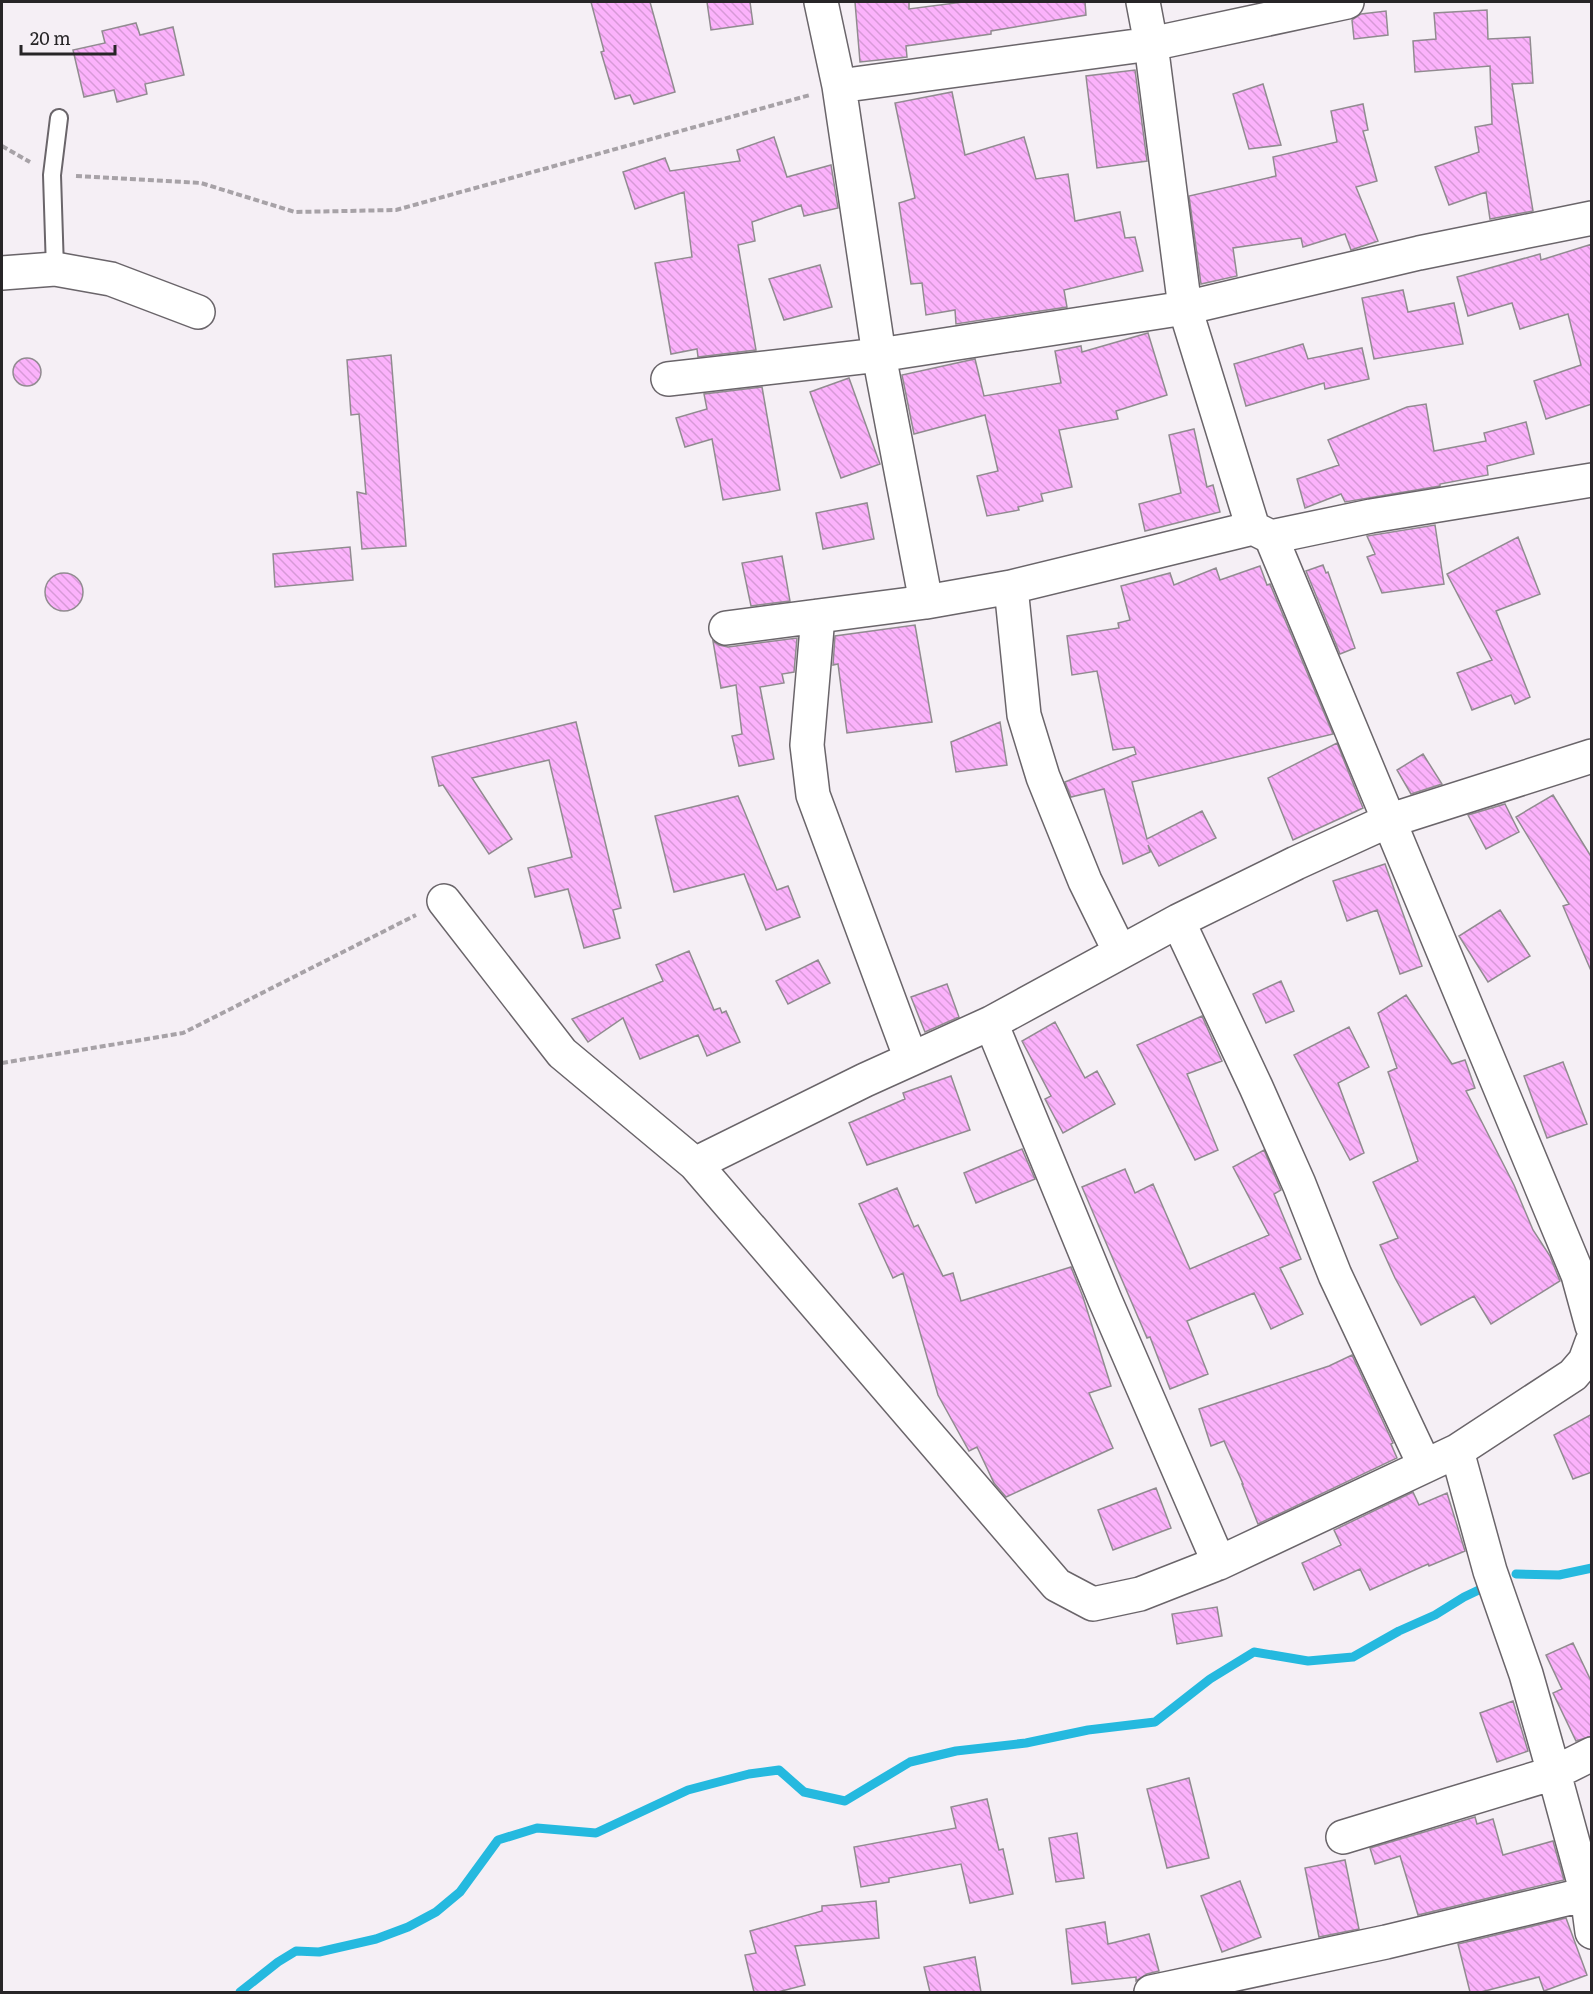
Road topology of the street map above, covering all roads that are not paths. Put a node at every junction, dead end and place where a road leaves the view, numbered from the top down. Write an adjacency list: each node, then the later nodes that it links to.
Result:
1 (821, 2): 5 (street)
2 (1143, 2): 4 (street)
3 (1347, 2): 4 (street)
4 (1151, 44): 5 (street); 10 (street)
5 (839, 86): 12 (street)
6 (59, 117): 8 (lane)
7 (1592, 218): 10 (street)
8 (55, 269): 9 (street); 11 (street)
9 (2, 273)
10 (1185, 308): 12 (street); 15 (street)
11 (198, 312)
12 (879, 355): 13 (street); 17 (street)
13 (668, 379)
14 (1592, 480): 15 (street)
15 (1262, 532): 16 (street); 21 (street)
16 (1011, 587): 17 (street); 24 (street)
17 (926, 602): 18 (street)
18 (818, 616): 19 (street); 26 (street)
19 (726, 628)
20 (1592, 756): 21 (street)
21 (1388, 821): 23 (street); 28 (street)
22 (444, 901): 27 (street)
23 (1178, 921): 24 (street); 32 (street)
24 (1120, 952): 25 (street)
25 (991, 1023): 26 (street); 33 (street)
26 (911, 1059): 27 (street)
27 (695, 1164): 33 (street)
28 (1587, 1289): 29 (street)
29 (1592, 1326)
30 (1592, 1342): 31 (street)
31 (1457, 1451): 32 (street); 35 (street)
32 (1425, 1466): 33 (street)
33 (1219, 1563)
34 (1592, 1754): 35 (street)
35 (1554, 1773): 36 (street); 37 (street)
36 (1343, 1837)
37 (1587, 1894): 38 (street); 39 (street)
38 (1592, 1932)
39 (1151, 1992)

